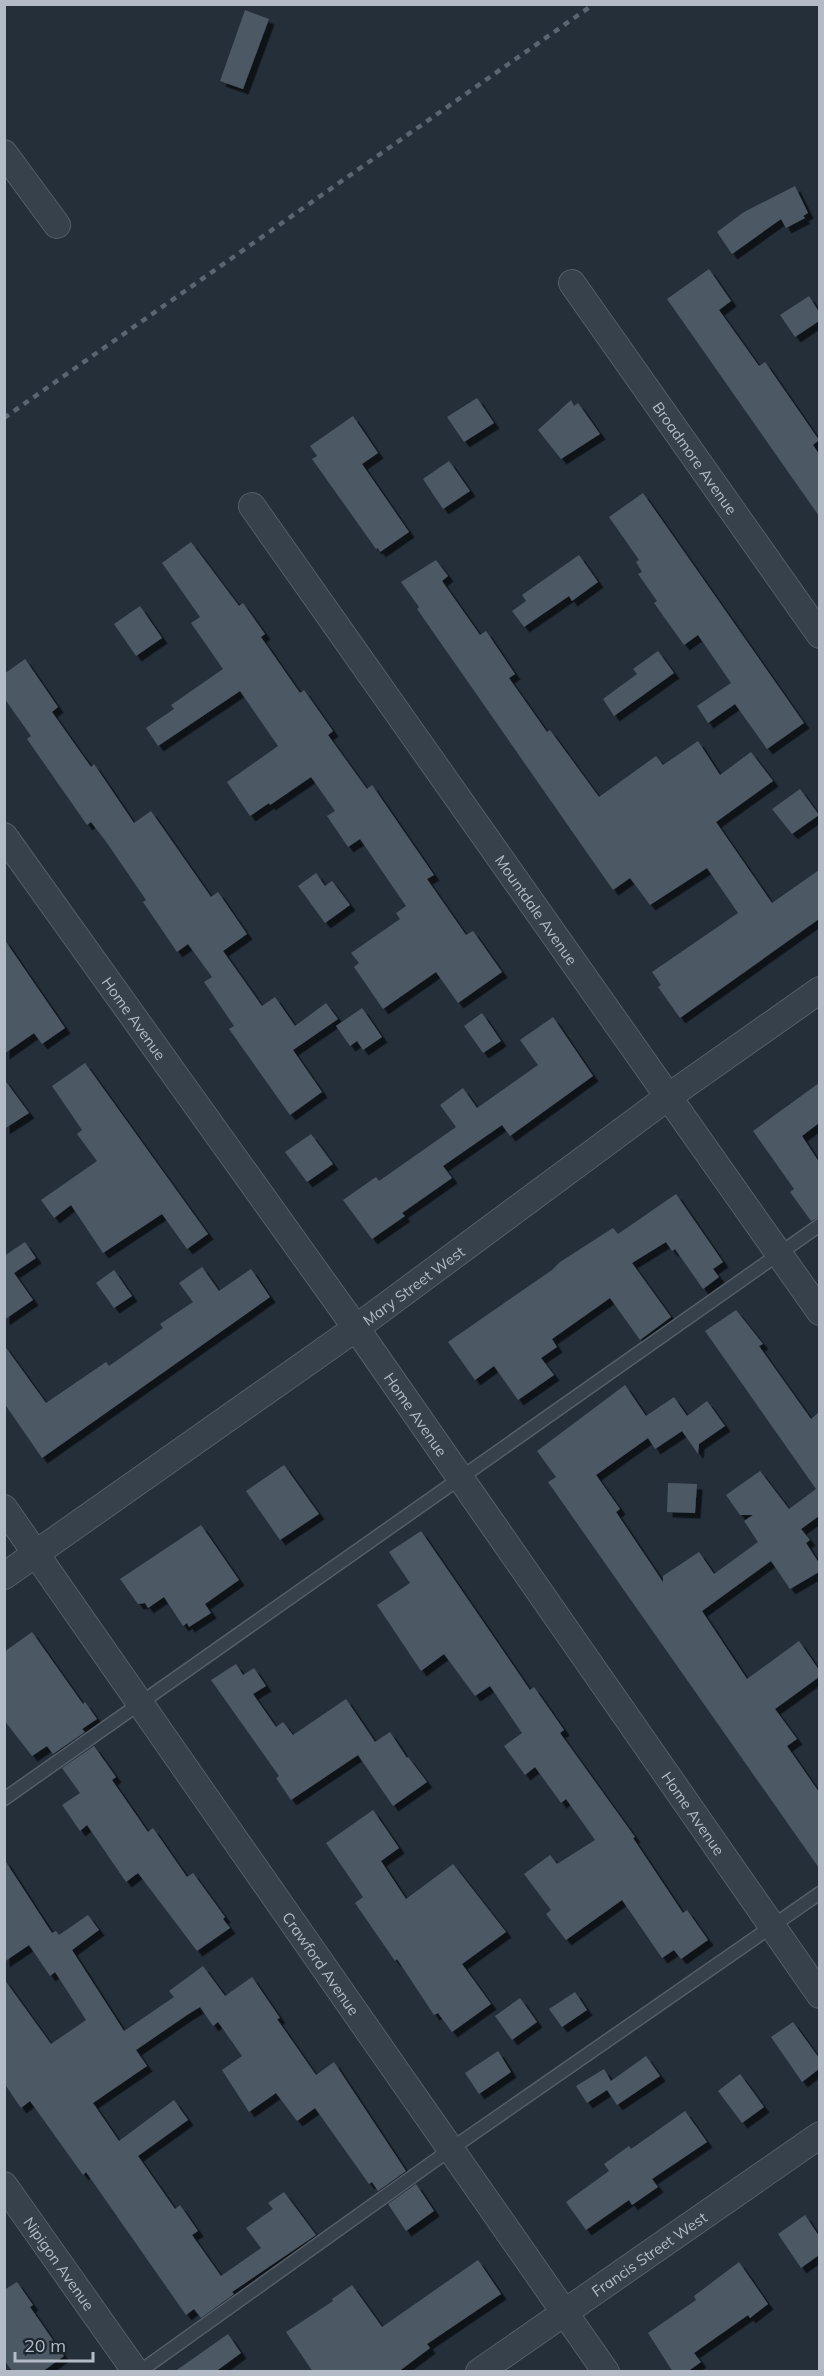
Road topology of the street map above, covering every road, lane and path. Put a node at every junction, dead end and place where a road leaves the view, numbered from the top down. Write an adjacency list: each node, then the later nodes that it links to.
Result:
1 (4, 153): 2 (street)
2 (57, 225)
3 (572, 283): 5 (street, Broadmore Avenue)
4 (252, 506): 8 (street, Mountdale Avenue)
5 (819, 634)
6 (4, 836): 12 (street, Home Avenue)
7 (819, 990): 8 (street, Mary Street West)
8 (668, 1097): 10 (street, Mountdale Avenue); 12 (street, Mary Street West)
9 (819, 1225): 10 (lane)
10 (778, 1254): 11 (street, Mountdale Avenue); 13 (lane)
11 (819, 1312)
12 (356, 1328): 13 (street, Home Avenue); 15 (street, Mary Street West)
13 (459, 1477): 17 (lane); 20 (street, Home Avenue)
14 (4, 1508): 15 (street, Crawford Avenue)
15 (37, 1553): 16 (street, Mary Street West); 17 (street, Crawford Avenue)
16 (4, 1576)
17 (141, 1703): 18 (lane); 23 (street, Crawford Avenue)
18 (4, 1799)
19 (819, 1893): 20 (lane)
20 (771, 1926): 21 (street, Home Avenue); 23 (lane)
21 (819, 1995)
22 (819, 2135): 25 (street, Francis Street West)
23 (451, 2149): 25 (street, Crawford Avenue); 26 (lane)
24 (4, 2185): 26 (street, Nipigon Avenue)
25 (564, 2312): 27 (street, Francis Street West); 28 (street, Crawford Avenue)
26 (138, 2372)
27 (479, 2372)
28 (606, 2372)

